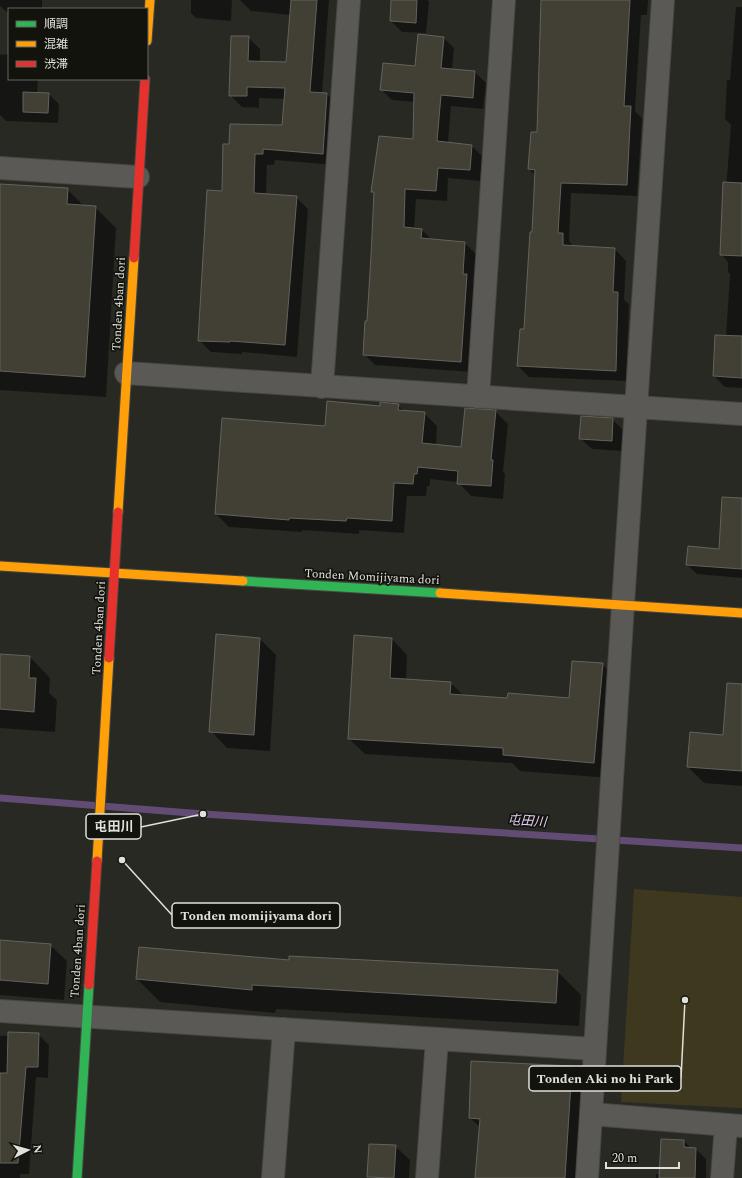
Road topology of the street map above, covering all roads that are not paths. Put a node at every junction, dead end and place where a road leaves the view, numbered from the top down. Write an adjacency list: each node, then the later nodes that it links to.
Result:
1 (150, 0): 5 (street)
2 (349, 0): 10 (street)
3 (504, 0): 11 (street)
4 (664, 0): 12 (street)
5 (148, 27)
6 (145, 80): 8 (street, Tonden 4ban dori)
7 (0, 168): 8 (street)
8 (138, 177): 9 (street, Tonden 4ban dori)
9 (126, 373): 10 (street); 15 (street, Tonden 4ban dori)
10 (322, 387): 11 (street)
11 (478, 397): 12 (street)
12 (636, 408): 13 (street); 16 (street)
13 (742, 414)
14 (0, 566): 15 (street, Tonden Momijiyama dori)
15 (114, 574): 16 (street, Tonden Momijiyama dori); 19 (street, Tonden 4ban dori)
16 (622, 604): 17 (street, Tonden Momijiyama dori); 22 (street)
17 (742, 613)
18 (0, 1011): 19 (street)
19 (86, 1016): 20 (street); 25 (street, Tonden 4ban dori)
20 (284, 1029): 21 (street); 26 (street)
21 (437, 1039): 22 (street); 27 (street)
22 (594, 1049): 23 (street)
23 (591, 1114): 24 (street); 28 (street)
24 (734, 1126): 29 (street)
25 (78, 1178)
26 (273, 1178)
27 (427, 1178)
28 (587, 1178)
29 (722, 1178)

